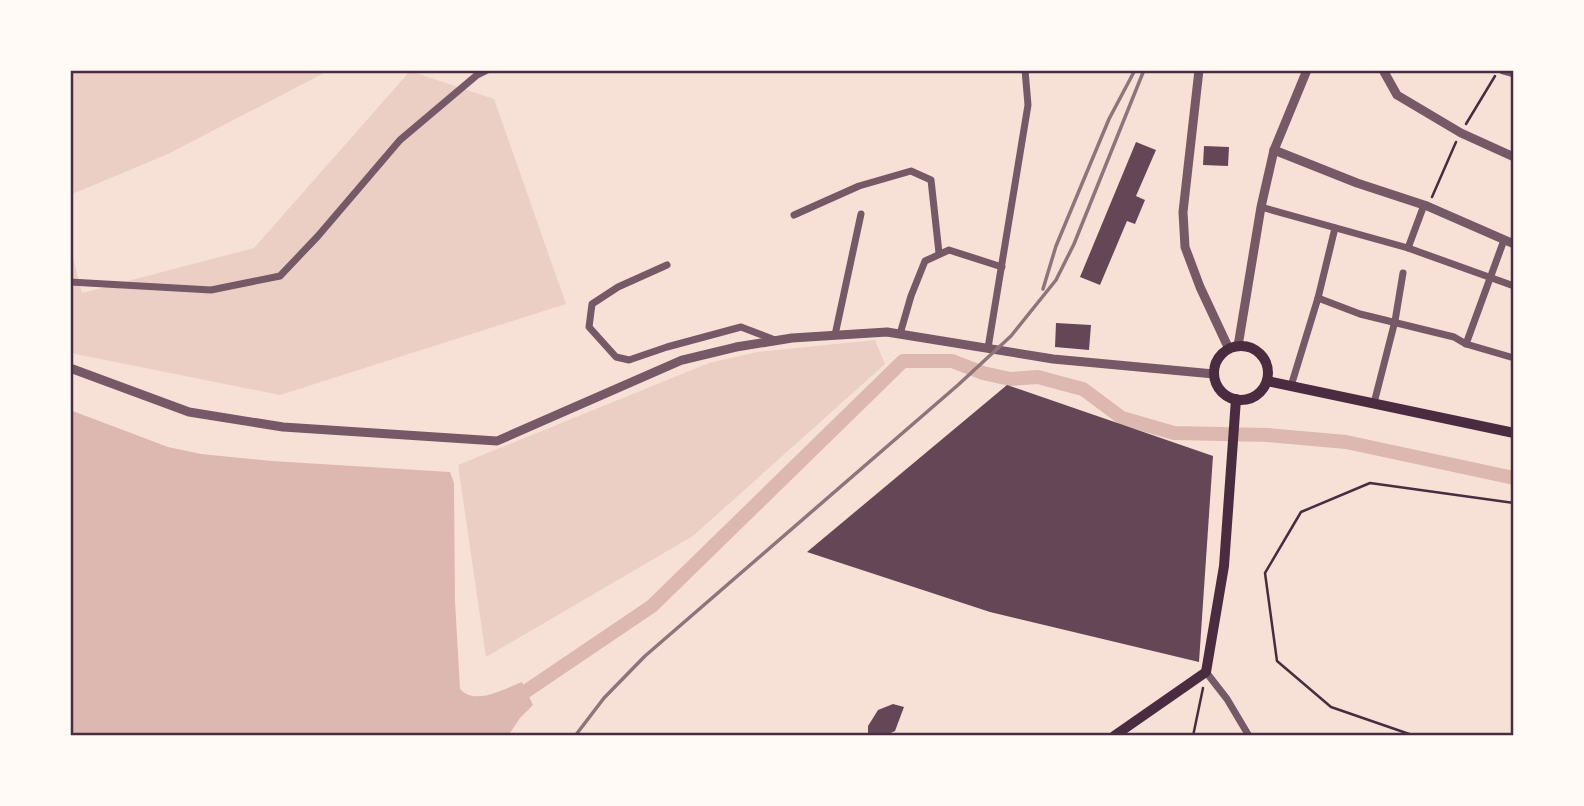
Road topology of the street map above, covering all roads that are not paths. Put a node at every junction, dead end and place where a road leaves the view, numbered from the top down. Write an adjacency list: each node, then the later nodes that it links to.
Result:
1 (486, 70): 23 (street)
2 (1024, 70): 20 (street)
3 (1199, 70): 31 (street)
4 (1307, 70): 8 (street)
5 (1383, 70): 9 (street)
6 (1503, 70): 7 (street)
7 (1514, 74)
8 (1275, 150): 10 (street); 11 (street)
9 (1514, 157)
10 (1423, 205): 15 (street); 17 (street)
11 (1261, 207): 14 (street); 31 (street)
12 (860, 214): 28 (street)
13 (794, 215): 18 (street)
14 (1335, 228): 17 (street); 25 (street)
15 (1504, 240): 16 (street); 22 (street)
16 (1514, 244)
17 (1408, 248): 22 (street)
18 (939, 253): 20 (street); 27 (street)
19 (667, 265): 29 (street)
20 (1002, 267): 32 (street)
21 (1404, 273): 26 (street)
22 (1490, 278): 24 (street); 30 (street)
23 (70, 282)
24 (1514, 286)
25 (1318, 299): 26 (street); 37 (street)
26 (1395, 321): 30 (street); 39 (street)
27 (900, 334): 28 (street); 32 (street)
28 (835, 335): 29 (street)
29 (775, 340): 34 (street)
30 (1466, 344): 33 (street)
31 (1234, 347): 35 (main road); 36 (main road)
32 (988, 348): 35 (street)
33 (1514, 358)
34 (70, 368)
35 (1214, 374): 38 (main road)
36 (1267, 380): 37 (main road); 38 (main road)
37 (1292, 386): 39 (main road)
38 (1236, 399): 41 (main road)
39 (1374, 403): 40 (main road)
40 (1514, 433)
41 (1206, 672): 42 (main road); 43 (street)
42 (1114, 736)
43 (1250, 736)

